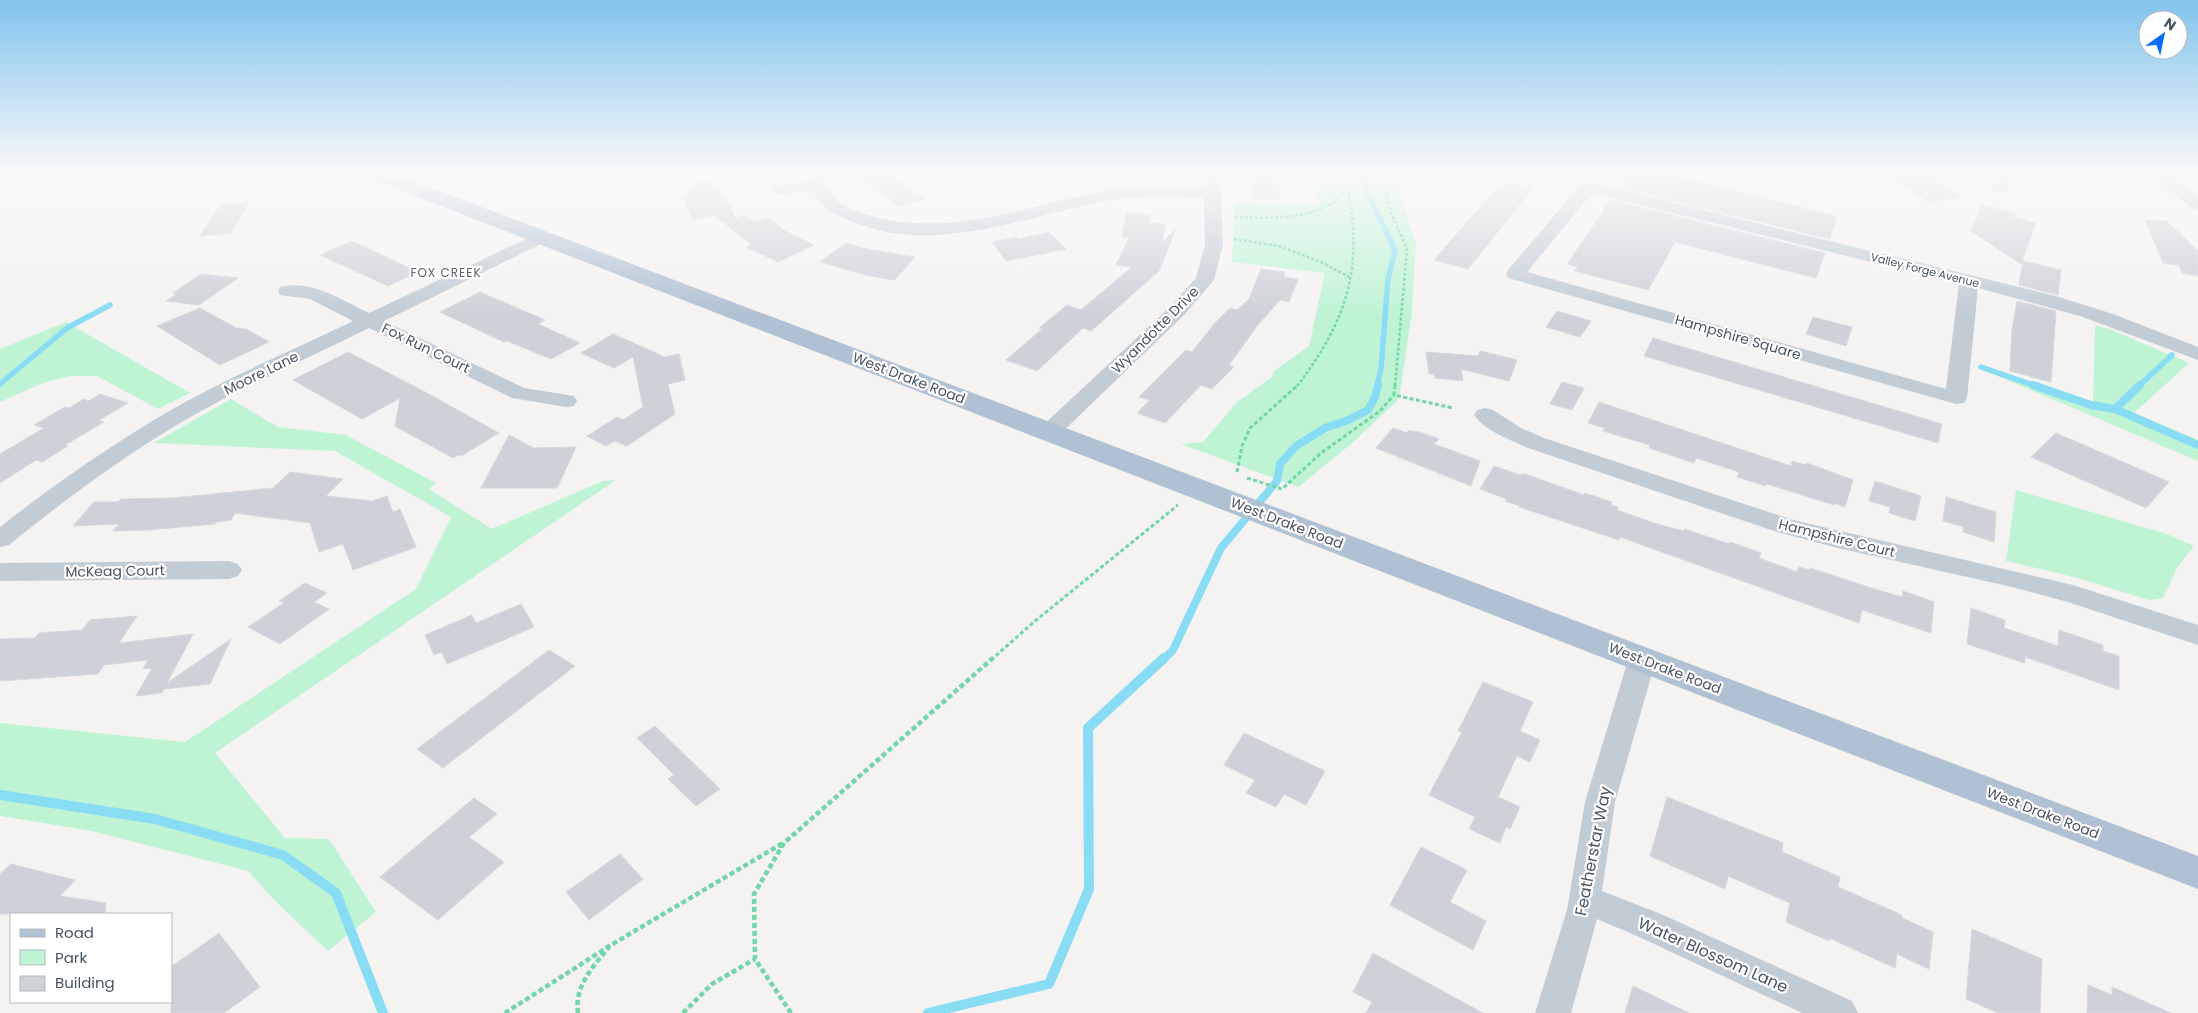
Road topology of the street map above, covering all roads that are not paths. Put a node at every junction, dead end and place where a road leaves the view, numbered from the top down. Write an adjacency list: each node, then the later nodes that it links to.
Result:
1 (498, 221): 7 (main road, West Drake Road)
2 (865, 221): 3 (street)
3 (991, 221)
4 (1213, 221): 14 (street, Wyandotte Drive)
5 (1560, 221): 8 (street, Hampshire Square)
6 (1727, 221): 8 (street, Valley Forge Avenue)
7 (541, 238): 10 (street, Moore Lane); 14 (main road, West Drake Road)
8 (1969, 281): 11 (street, Valley Forge Avenue)
9 (287, 291): 10 (street, Fox Run Court)
10 (369, 320): 12 (street, Fox Run Court); 15 (street, Moore Lane)
11 (2198, 354)
12 (566, 401)
13 (1485, 415): 18 (street, Hampshire Court)
14 (1049, 432): 19 (main road, West Drake Road)
15 (0, 539)
16 (229, 570): 17 (street, McKeag Court)
17 (0, 572)
18 (2198, 635)
19 (1642, 660): 20 (main road, West Drake Road); 21 (street, Featherstar Way)
20 (2198, 872)
21 (1584, 899): 22 (street, Featherstar Way); 23 (street, Water Blossom Lane)
22 (1553, 1013)
23 (1840, 1013)

